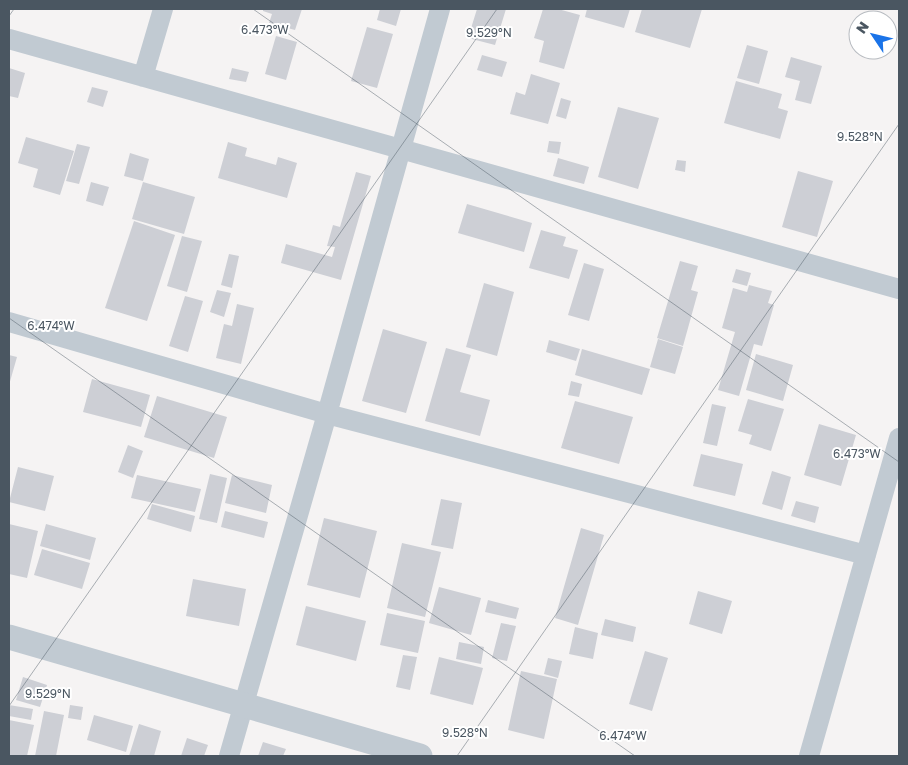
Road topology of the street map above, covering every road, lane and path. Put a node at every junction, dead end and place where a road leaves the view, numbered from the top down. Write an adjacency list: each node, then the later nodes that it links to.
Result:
1 (163, 9): 4 (street)
2 (440, 9): 5 (street)
3 (9, 39): 4 (street)
4 (144, 77): 5 (street)
5 (401, 150): 6 (street); 8 (street)
6 (899, 289)
7 (9, 322): 8 (street)
8 (327, 414): 10 (street); 12 (street)
9 (899, 438): 10 (street)
10 (866, 555): 15 (street)
11 (9, 637): 12 (street)
12 (243, 705): 13 (street); 14 (street)
13 (229, 756)
14 (420, 756)
15 (809, 756)

